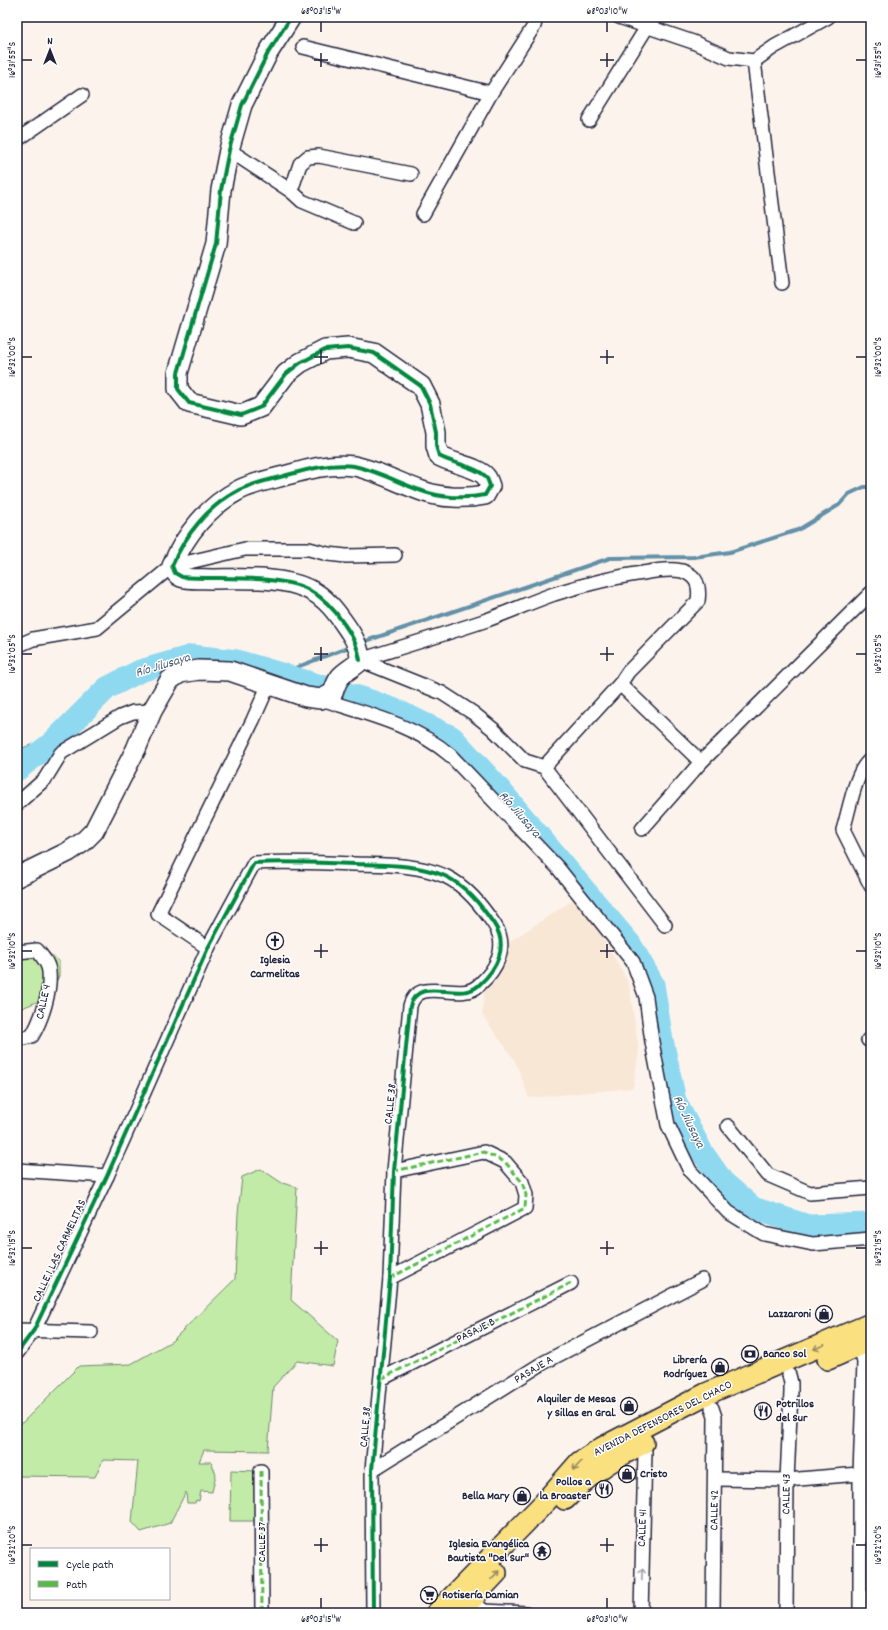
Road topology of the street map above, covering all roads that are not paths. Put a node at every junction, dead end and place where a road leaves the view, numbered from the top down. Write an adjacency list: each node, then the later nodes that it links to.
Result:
1 (291, 17): 12 (street)
2 (536, 17): 8 (street)
3 (619, 17): 5 (street)
4 (828, 17): 7 (street)
5 (648, 22): 7 (street); 10 (street)
6 (303, 47): 8 (street)
7 (754, 61): 17 (street)
8 (491, 93): 15 (street)
9 (82, 95): 11 (street)
10 (589, 120)
11 (17, 140)
12 (229, 150): 14 (street); 19 (street)
13 (411, 174): 14 (street)
14 (291, 191): 16 (street)
15 (423, 214)
16 (354, 224)
17 (782, 283)
18 (395, 555): 19 (street)
19 (172, 566): 21 (street); 22 (street)
20 (871, 593): 28 (street)
21 (17, 646)
22 (357, 649): 24 (street); 25 (street); 29 (street)
23 (269, 684): 25 (street); 26 (street); 36 (street)
24 (620, 684): 28 (street); 29 (street)
25 (330, 691): 44 (street)
26 (152, 711): 30 (street); 33 (street)
27 (870, 756): 34 (street)
28 (701, 762): 31 (street)
29 (544, 767): 35 (street)
30 (17, 804)
31 (642, 829)
32 (254, 863): 36 (street, CALLE 1 LAS CARMELITAS); 41 (street, CALLE 38)
33 (17, 877)
34 (871, 886)
35 (665, 925)
36 (208, 948): 42 (street, CALLE 1 LAS CARMELITAS)
37 (17, 952): 38 (street, CALLE 4)
38 (17, 1040)
39 (728, 1126): 43 (street)
40 (17, 1170): 42 (street)
41 (394, 1170): 45 (street, CALLE 38); 45 (street)
42 (107, 1176): 49 (street, CALLE 1 LAS CARMELITAS)
43 (871, 1188)
44 (871, 1239)
45 (390, 1278): 54 (street, CALLE 38)
46 (702, 1280): 57 (street, PASAJE A)
47 (571, 1283): 54 (street, PASAJE B)
48 (17, 1330): 49 (street)
49 (34, 1330): 50 (street); 52 (street, CALLE 1 LAS CARMELITAS)
50 (91, 1332)
51 (864, 1335): 53 (main road, AVENIDA DEFENSORES DEL CHACO); 59 (street)
52 (17, 1353)
53 (786, 1369): 55 (main road, AVENIDA DEFENSORES DEL CHACO); 61 (street, CALLE 43)
54 (381, 1379): 57 (street, CALLE 38)
55 (709, 1401): 56 (main road, AVENIDA DEFENSORES DEL CHACO); 60 (street, CALLE 42)
56 (638, 1438): 62 (main road, AVENIDA DEFENSORES DEL CHACO); 67 (street, CALLE 41, one-way to 56)
57 (372, 1470): 64 (street, CALLE 38)
58 (261, 1471): 63 (street, CALLE 37)
59 (866, 1473): 61 (street); 70 (street)
60 (715, 1479): 61 (street); 68 (street, CALLE 42)
61 (787, 1480): 69 (street, CALLE 43)
62 (471, 1606): 65 (main road, AVENIDA DEFENSORES DEL CHACO); 66 (street)
63 (262, 1613)
64 (373, 1613)
65 (437, 1613)
66 (526, 1613)
67 (641, 1613)
68 (713, 1613)
69 (786, 1613)
70 (860, 1613)

